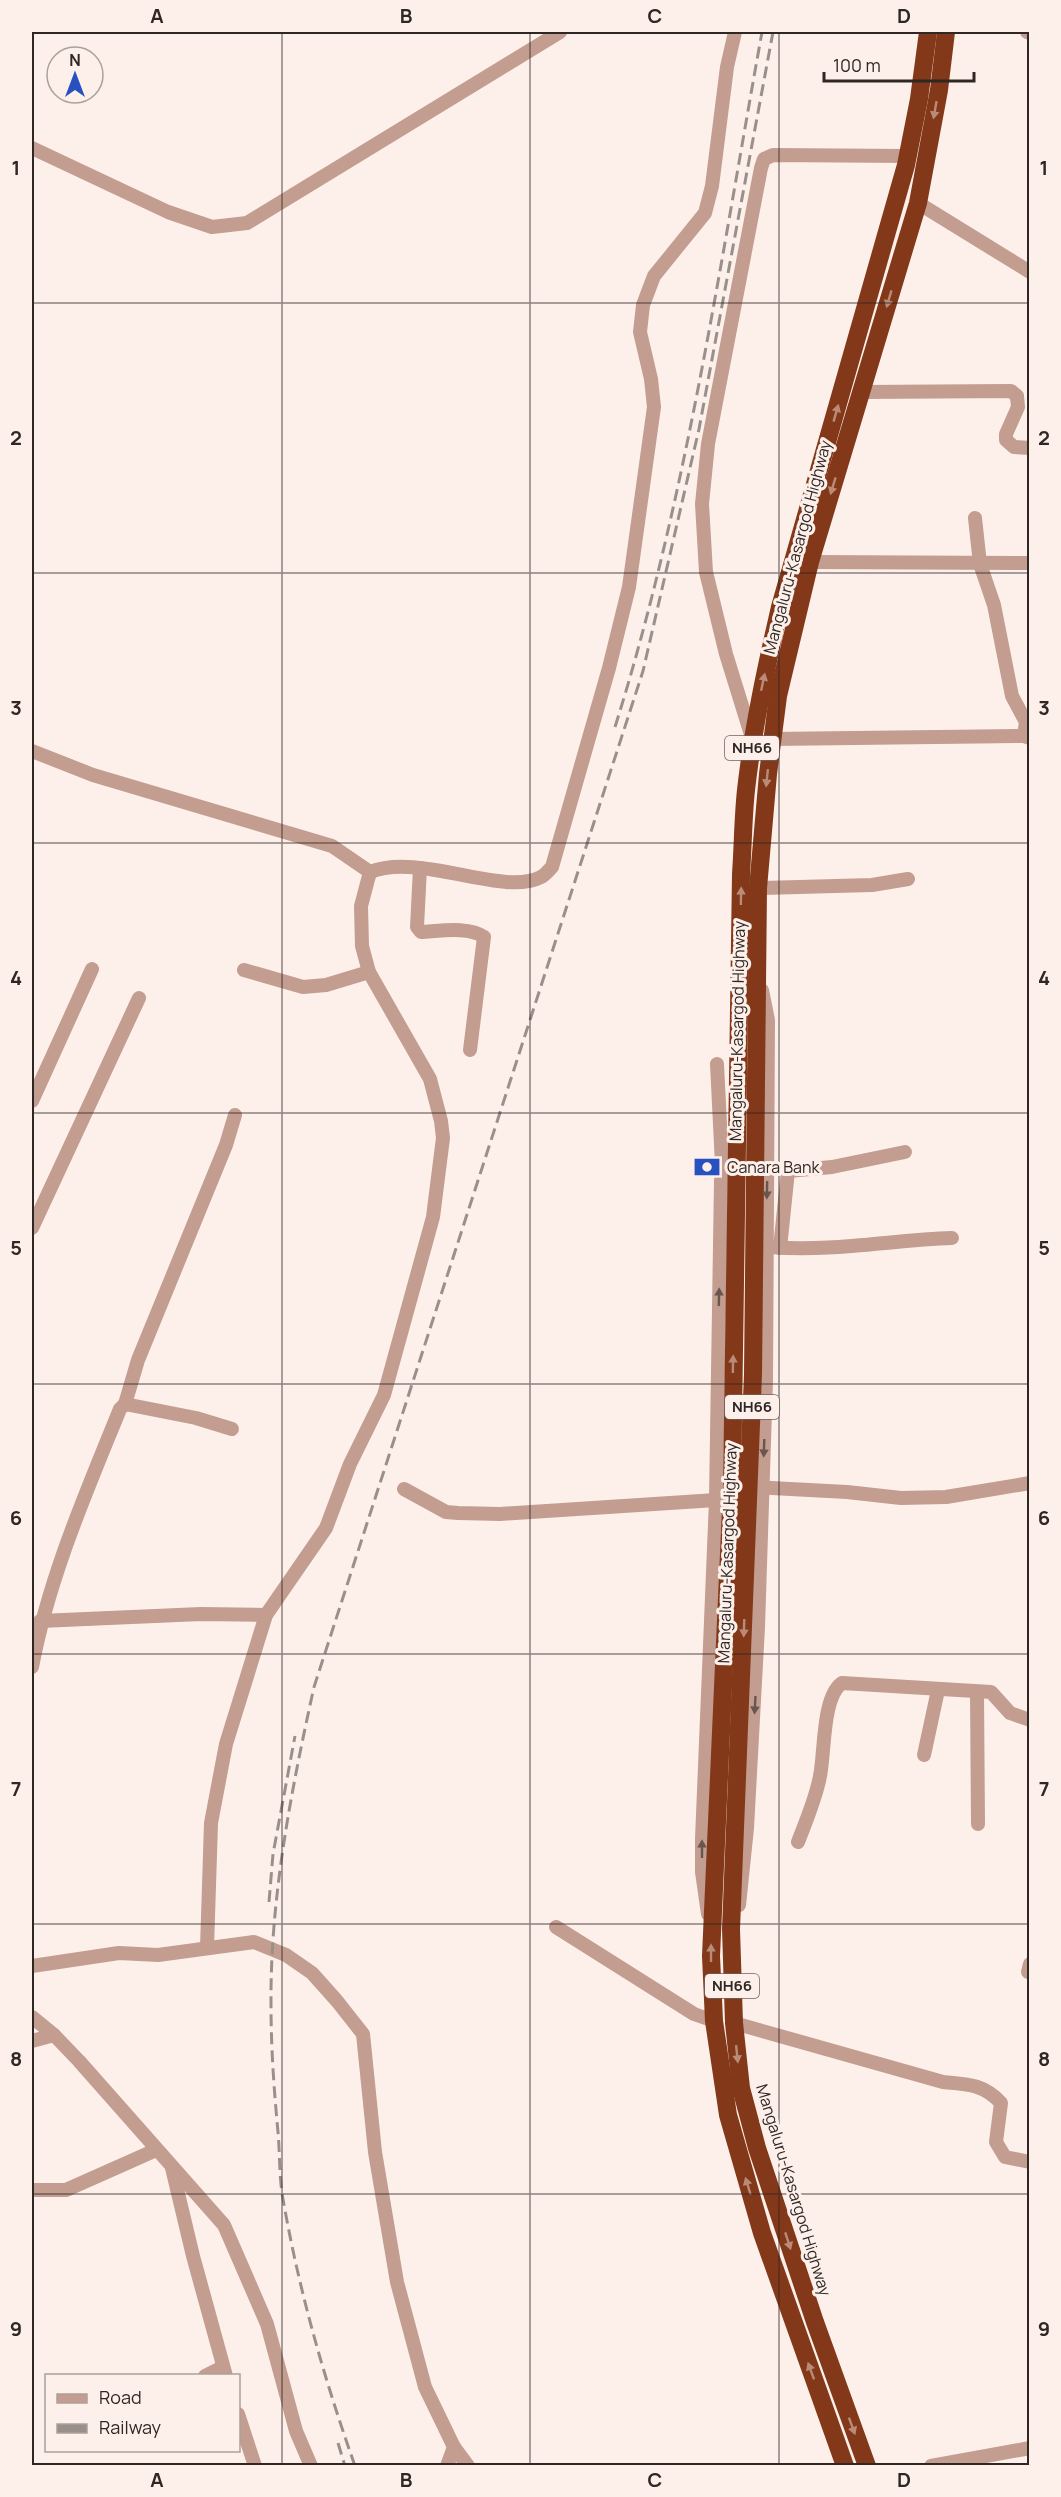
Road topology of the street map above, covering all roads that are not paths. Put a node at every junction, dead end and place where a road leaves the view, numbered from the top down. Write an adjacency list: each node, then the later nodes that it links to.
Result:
1 (560, 32): 5 (street)
2 (735, 32): 19 (street)
3 (928, 32): 6 (highway, Mangaluru-Kasargod Highway / NH66)
4 (946, 32): 7 (highway, Mangaluru-Kasargod Highway / NH66, one-way to 7)
5 (32, 148)
6 (907, 156): 17 (highway, Mangaluru-Kasargod Highway / NH66, one-way to 6); 17 (street)
7 (918, 203): 8 (street); 9 (highway, Mangaluru-Kasargod Highway / NH66, one-way to 9)
8 (1029, 272)
9 (862, 392): 10 (street); 12 (highway, Mangaluru-Kasargod Highway / NH66, one-way to 12)
10 (1029, 448)
11 (975, 518): 14 (street)
12 (810, 562): 14 (street); 16 (highway, Mangaluru-Kasargod Highway / NH66)
13 (1029, 563): 14 (street)
14 (980, 564): 15 (street)
15 (1027, 737): 16 (street)
16 (772, 739): 22 (highway, Mangaluru-Kasargod Highway / NH66, one-way to 22)
17 (753, 740): 32 (highway, Mangaluru-Kasargod Highway / NH66, one-way to 17)
18 (32, 751): 20 (street)
19 (420, 868): 20 (street); 28 (street)
20 (370, 872): 26 (street)
21 (908, 879): 22 (street)
22 (758, 888): 23 (highway, Mangaluru-Kasargod Highway / NH66)
23 (757, 964): 37 (street, one-way to 37); 42 (highway, Mangaluru-Kasargod Highway / NH66)
24 (92, 969): 30 (street)
25 (244, 970): 26 (street)
26 (369, 972): 43 (street)
27 (139, 998): 35 (street)
28 (470, 1050)
29 (717, 1064): 34 (street)
30 (32, 1101)
31 (235, 1115): 38 (street)
32 (737, 1144): 34 (street); 42 (highway, Mangaluru-Kasargod Highway / NH66, one-way to 32)
33 (905, 1152): 37 (street)
34 (722, 1167): 42 (street, one-way to 34)
35 (32, 1228)
36 (952, 1238): 37 (street)
37 (772, 1247): 42 (street, one-way to 42)
38 (126, 1404): 39 (street); 44 (street)
39 (232, 1429)
40 (1029, 1483): 42 (street)
41 (404, 1489): 42 (street)
42 (735, 1489): 56 (highway, Mangaluru-Kasargod Highway / NH66, one-way to 42); 57 (highway, Mangaluru-Kasargod Highway / NH66, one-way to 57)
43 (266, 1615): 44 (street); 53 (street)
44 (40, 1621): 45 (street)
45 (32, 1667)
46 (938, 1690): 47 (street); 49 (street); 51 (street)
47 (977, 1692): 48 (street); 50 (street)
48 (1029, 1720)
49 (924, 1755)
50 (978, 1824)
51 (798, 1842)
52 (556, 1927): 56 (street)
53 (207, 1948): 54 (street); 66 (street)
54 (32, 1966)
55 (32, 2017): 58 (street)
56 (714, 2021): 72 (highway, Mangaluru-Kasargod Highway / NH66, one-way to 56)
57 (734, 2023): 61 (street); 73 (highway, Mangaluru-Kasargod Highway / NH66, one-way to 73)
58 (54, 2035): 59 (street); 60 (street)
59 (32, 2041)
60 (156, 2150): 62 (street); 63 (street)
61 (1029, 2162)
62 (172, 2165): 64 (street); 69 (street)
63 (32, 2190)
64 (224, 2371)
65 (240, 2420): 68 (street)
66 (454, 2447): 70 (street); 71 (street)
67 (1029, 2448): 74 (street)
68 (255, 2466)
69 (310, 2466)
70 (447, 2466)
71 (468, 2466)
72 (845, 2466)
73 (867, 2466)
74 (931, 2466)

